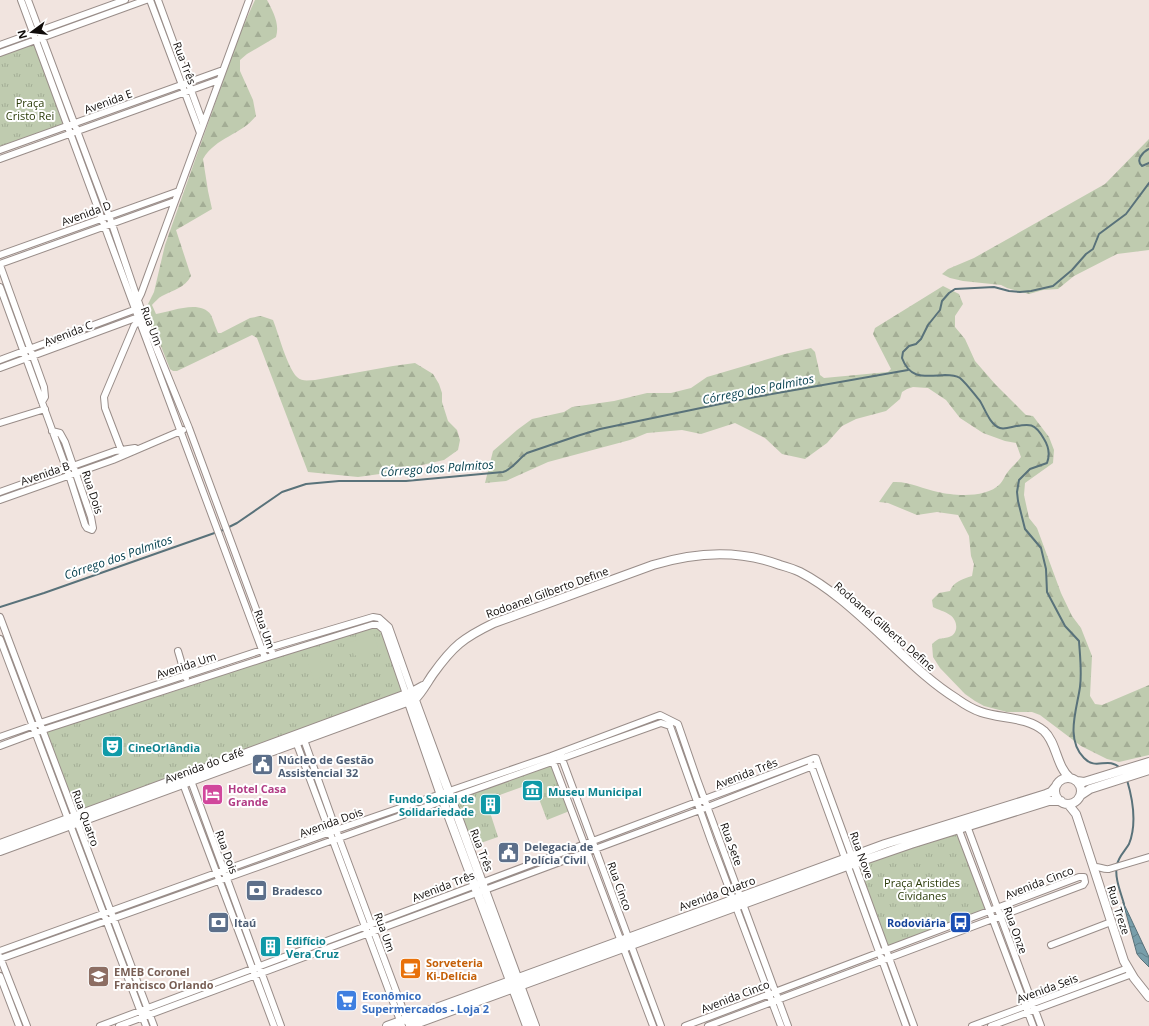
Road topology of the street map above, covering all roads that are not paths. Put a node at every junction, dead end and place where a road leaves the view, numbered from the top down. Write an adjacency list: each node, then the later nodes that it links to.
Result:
1 (21, 0): 9 (street, Rua Um)
2 (28, 0): 8 (street, Rua Um)
3 (125, 0): 8 (street)
4 (146, 0): 10 (street)
5 (150, 0): 16 (street, Rua Três)
6 (158, 0): 16 (street, Rua Três)
7 (250, 0): 14 (street)
8 (40, 30): 9 (street); 10 (street, Rua Um)
9 (33, 33): 11 (street, Rua Um); 12 (street)
10 (43, 38): 11 (street); 21 (street, Rua Um)
11 (36, 40): 13 (street); 22 (street, Rua Um)
12 (0, 45)
13 (0, 53)
14 (223, 70): 15 (street); 16 (street, Avenida E)
15 (219, 80): 17 (street, Avenida E); 20 (street)
16 (185, 83): 17 (street, Rua Três); 18 (street, Avenida E)
17 (188, 91): 19 (street, Avenida E); 20 (street, Rua Três); 25 (street, Rua Três)
18 (101, 114): 19 (street); 21 (street, Avenida E)
19 (104, 121): 23 (street, Avenida E)
20 (203, 123): 25 (street)
21 (75, 124): 22 (street, Avenida E); 23 (street, Rua Um)
22 (68, 126): 24 (street, Rua Um); 26 (street, Avenida E)
23 (78, 131): 24 (street, Avenida E); 32 (street, Rua Um)
24 (70, 133): 28 (street, Avenida E); 33 (street, Rua Um)
25 (200, 133): 30 (street)
26 (14, 145): 27 (street, Avenida E); 28 (street)
27 (0, 150)
28 (17, 153): 29 (street, Avenida E)
29 (0, 159)
30 (179, 191): 31 (street); 32 (street, Avenida D)
31 (175, 201): 34 (street, Avenida D); 39 (street)
32 (109, 216): 33 (street, Avenida D); 34 (street, Rua Um)
33 (102, 218): 35 (street, Rua Um); 36 (street, Avenida D)
34 (112, 224): 35 (street, Avenida D); 39 (street, Rua Um)
35 (105, 226): 37 (street, Avenida D); 39 (street, Rua Um)
36 (0, 255)
37 (0, 265): 41 (street, Rua Dois)
38 (0, 287): 42 (street, Rua Dois)
39 (137, 306): 40 (street, Rua Um); 41 (street, Avenida C)
40 (141, 318): 43 (street, Avenida C); 50 (street, Rua Um); 52 (street, Rua Um); 53 (street)
41 (31, 349): 42 (street, Avenida C); 43 (street, Rua Dois)
42 (24, 352): 44 (street, Rua Dois); 45 (street, Avenida C)
43 (34, 356): 44 (street, Avenida C); 47 (street, Rua Dois)
44 (26, 359): 46 (street, Avenida C); 47 (street, Rua Dois)
45 (0, 360)
46 (0, 368)
47 (42, 402): 48 (street, Rua Dois)
48 (44, 409): 49 (street); 51 (street, Rua Dois)
49 (0, 423)
50 (189, 428): 52 (street, Avenida B); 64 (street, Rua Um)
51 (52, 431): 54 (street, Rua Dois); 55 (street, Rua Dois)
52 (181, 431): 53 (street, Avenida B); 65 (street, Rua Um)
53 (122, 452): 54 (street, Avenida B); 56 (street, Avenida B)
54 (74, 466): 55 (street, Avenida B); 56 (street, Rua Dois)
55 (66, 468): 57 (street, Rua Dois); 58 (street, Avenida B)
56 (76, 473): 57 (street, Avenida B); 57 (street, Rua Dois)
57 (69, 475): 59 (street, Avenida B)
58 (0, 492)
59 (0, 500)
60 (0, 617): 62 (street, Rua Quatro)
61 (379, 622): 64 (street, Avenida Um); 67 (street, Avenida Um); 71 (street, Rua Três)
62 (8, 638): 63 (street); 73 (street, Rua Quatro)
63 (0, 640): 74 (street, Rua Quatro)
64 (271, 648): 65 (street, Avenida Um); 67 (street, Rua Um)
65 (262, 650): 68 (street, Rua Um); 69 (street, Avenida Um)
66 (178, 651): 69 (street)
67 (273, 656): 68 (street, Avenida Um)
68 (265, 658): 70 (street, Avenida Um)
69 (185, 675): 70 (street); 73 (street, Avenida Um)
70 (188, 684): 75 (street, Avenida Um)
71 (410, 697): 78 (main road, Avenida do Café); 85 (main road, Rodoanel Gilberto Define); 98 (main road, Rua Três)
72 (667, 722): 79 (street, Rua Sete); 81 (street, Rua Sete); 83 (street, Avenida Dois)
73 (40, 723): 74 (street, Avenida Um); 75 (street, Rua Quatro)
74 (32, 725): 76 (street, Rua Quatro); 77 (street, Avenida Um)
75 (43, 730): 76 (street, Avenida Um); 106 (street, Rua Quatro)
76 (35, 733): 80 (street, Avenida Um); 106 (street, Rua Quatro)
77 (0, 737)
78 (299, 738): 94 (main road, Avenida do Café); 110 (street, Rua Um); 111 (street, Rua Um)
79 (685, 744): 81 (street); 90 (street, Rua Sete)
80 (0, 746)
81 (677, 746): 91 (street, Rua Sete)
82 (551, 756): 83 (street, Avenida Dois); 86 (street, Rua Cinco); 98 (street, Avenida Dois)
83 (561, 756): 86 (street, Avenida Dois); 115 (street, Rua Cinco)
84 (812, 759): 88 (street, Rua Nove); 89 (street, Rua Nove); 100 (street, Avenida Três)
85 (1058, 760): 95 (main road, Rodoanel Gilberto Define); 97 (main road, Rodoanel Gilberto Define)
86 (553, 762): 98 (street, Avenida Dois); 117 (street, Rua Cinco)
87 (1149, 762): 93 (main road)
88 (818, 764): 89 (street, Avenida Três); 123 (street, Rua Nove)
89 (811, 767): 103 (street, Avenida Três); 123 (street, Rua Nove)
90 (693, 768): 91 (street); 100 (street, Rua Sete)
91 (686, 770): 101 (street, Rua Sete)
92 (1149, 770): 93 (main road)
93 (1133, 771): 96 (main road)
94 (186, 779): 106 (main road, Avenida do Café); 125 (street, Rua Dois); 126 (street, Rua Dois)
95 (1074, 780): 96 (main road); 97 (main road); 99 (main road)
96 (1098, 782): 99 (main road)
97 (1057, 784): 102 (main road); 105 (main road, Avenida Quatro)
98 (446, 796): 110 (street, Avenida Dois); 112 (street, Avenida Dois); 129 (main road, Rua Três)
99 (1080, 797): 102 (main road); 108 (main road, Rua Treze)
100 (704, 799): 101 (street, Avenida Três); 103 (street, Rua Sete)
101 (697, 801): 104 (street, Rua Sete); 115 (street, Avenida Três)
102 (1064, 803): 105 (main road, Avenida Quatro); 108 (main road, Rua Treze)
103 (707, 807): 104 (street, Avenida Três); 113 (street, Rua Sete)
104 (700, 810): 116 (street, Rua Sete); 119 (street, Avenida Três)
105 (1006, 810): 107 (main road, Avenida Quatro)
106 (73, 821): 118 (main road, Avenida do Café); 120 (main road, Avenida do Café); 133 (street, Rua Quatro); 135 (street, Rua Quatro)
107 (966, 823): 109 (main road, Avenida Quatro); 131 (street, Rua Onze)
108 (1080, 823): 124 (main road, Rua Treze)
109 (957, 826): 123 (main road, Avenida Quatro); 132 (street, Rua Onze)
110 (336, 830): 111 (street, Avenida Dois); 112 (street, Rua Um)
111 (329, 833): 114 (street, Rua Um); 125 (street, Avenida Dois)
112 (339, 838): 114 (street, Avenida Dois); 138 (street, Rua Um)
113 (718, 838): 116 (street); 130 (street, Rua Sete)
114 (332, 841): 127 (street, Avenida Dois); 139 (street, Rua Um)
115 (593, 841): 117 (street, Avenida Três); 119 (street, Rua Cinco)
116 (711, 841): 130 (street, Rua Sete)
117 (584, 843): 121 (street, Rua Cinco); 129 (street, Avenida Três)
118 (0, 844)
119 (596, 848): 121 (street, Avenida Três); 144 (street, Rua Cinco)
120 (0, 851)
121 (588, 852): 129 (street, Avenida Três); 144 (street, Rua Cinco)
122 (1149, 856): 124 (street)
123 (850, 861): 130 (main road, Avenida Quatro); 146 (street, Rua Nove); 148 (street, Rua Nove)
124 (1094, 867): 137 (main road, Rua Treze)
125 (223, 871): 126 (street, Avenida Dois); 127 (street, Rua Dois)
126 (216, 873): 128 (street, Rua Dois); 133 (street, Avenida Dois)
127 (226, 878): 128 (street, Avenida Dois); 154 (street, Rua Dois)
128 (219, 880): 133 (street, Avenida Dois); 155 (street, Rua Dois)
129 (480, 887): 138 (street, Avenida Três); 140 (street, Avenida Três); 163 (main road, Rua Três)
130 (738, 902): 141 (street, Rua Sete); 143 (street, Rua Sete); 144 (main road, Avenida Quatro)
131 (998, 908): 132 (street, Avenida Cinco); 134 (street, Rua Onze); 134 (street, Avenida Cinco)
132 (990, 911): 136 (street, Rua Onze); 146 (street, Avenida Cinco)
133 (111, 915): 135 (street, Avenida Dois); 174 (street, Rua Quatro)
134 (1000, 916): 136 (street, Avenida Cinco); 172 (street, Rua Onze)
135 (104, 917): 147 (street, Avenida Dois); 149 (street, Avenida Dois); 175 (street, Rua Quatro)
136 (993, 919): 150 (street, Avenida Cinco); 173 (street, Rua Onze)
137 (1111, 922): 145 (street); 156 (main road, Rua Treze)
138 (372, 924): 139 (street, Avenida Três); 140 (street, Rua Um)
139 (365, 926): 142 (street, Rua Um); 154 (street, Avenida Três)
140 (374, 931): 142 (street, Avenida Três); 176 (street, Rua Um)
141 (754, 933): 143 (street); 151 (street, Rua Sete)
142 (368, 934): 157 (street, Avenida Três); 176 (street, Rua Um)
143 (747, 936): 153 (street, Rua Sete)
144 (626, 943): 161 (street, Rua Cinco); 162 (street, Rua Cinco); 163 (main road, Avenida Quatro)
145 (1051, 945)
146 (886, 950): 148 (street, Avenida Cinco); 150 (street, Rua Nove)
147 (0, 951)
148 (879, 952): 152 (street, Rua Nove); 160 (street, Avenida Cinco)
149 (0, 958): 178 (street)
150 (889, 958): 152 (street, Avenida Cinco); 195 (street, Rua Nove)
151 (764, 960): 153 (street); 165 (street, Rua Sete)
152 (882, 961): 164 (street, Avenida Cinco); 194 (street, Rua Nove)
153 (757, 963): 166 (street, Rua Sete)
154 (259, 965): 155 (street, Avenida Três); 157 (street, Rua Dois)
155 (252, 968): 159 (street, Rua Dois); 174 (street, Avenida Três)
156 (1130, 971): 167 (main road, Rua Treze); 172 (street, Avenida Seis)
157 (262, 973): 159 (street, Avenida Três); 184 (street, Rua Dois)
158 (0, 976): 177 (street)
159 (255, 976): 174 (street, Avenida Três); 183 (street, Rua Dois)
160 (815, 976): 164 (street); 165 (street, Avenida Cinco)
161 (643, 978): 162 (street); 169 (street, Rua Cinco)
162 (636, 980): 171 (street, Rua Cinco)
163 (515, 984): 176 (main road, Avenida Quatro); 186 (main road, Rua Três); 187 (main road, Rua Três)
164 (818, 984): 168 (street, Avenida Cinco)
165 (776, 991): 166 (street, Avenida Cinco); 168 (street, Rua Sete)
166 (769, 994): 170 (street, Rua Sete); 190 (street, Avenida Cinco)
167 (1149, 997)
168 (778, 999): 170 (street, Avenida Cinco); 193 (street, Rua Sete)
169 (653, 1002): 171 (street); 189 (street, Rua Cinco)
170 (772, 1002): 191 (street, Avenida Cinco); 192 (street, Rua Sete)
171 (645, 1005): 188 (street, Rua Cinco)
172 (1034, 1006): 173 (street, Avenida Seis); 199 (street, Rua Onze)
173 (1027, 1009): 196 (street, Avenida Seis); 197 (street, Avenida Seis); 198 (street, Rua Onze)
174 (149, 1012): 175 (street, Avenida Três); 182 (street, Rua Quatro)
175 (142, 1014): 179 (street, Avenida Três); 180 (street, Avenida Três); 181 (street, Rua Quatro)
176 (406, 1024): 185 (main road, Avenida Quatro)
177 (19, 1026)
178 (27, 1026)
179 (100, 1026)
180 (119, 1026)
181 (146, 1026)
182 (154, 1026)
183 (274, 1026)
184 (281, 1026)
185 (387, 1026)
186 (527, 1026)
187 (535, 1026)
188 (653, 1026)
189 (661, 1026)
190 (685, 1026)
191 (708, 1026)
192 (781, 1026)
193 (788, 1026)
194 (906, 1026)
195 (914, 1026)
196 (972, 1026)
197 (991, 1026)
198 (1033, 1026)
199 (1041, 1026)

